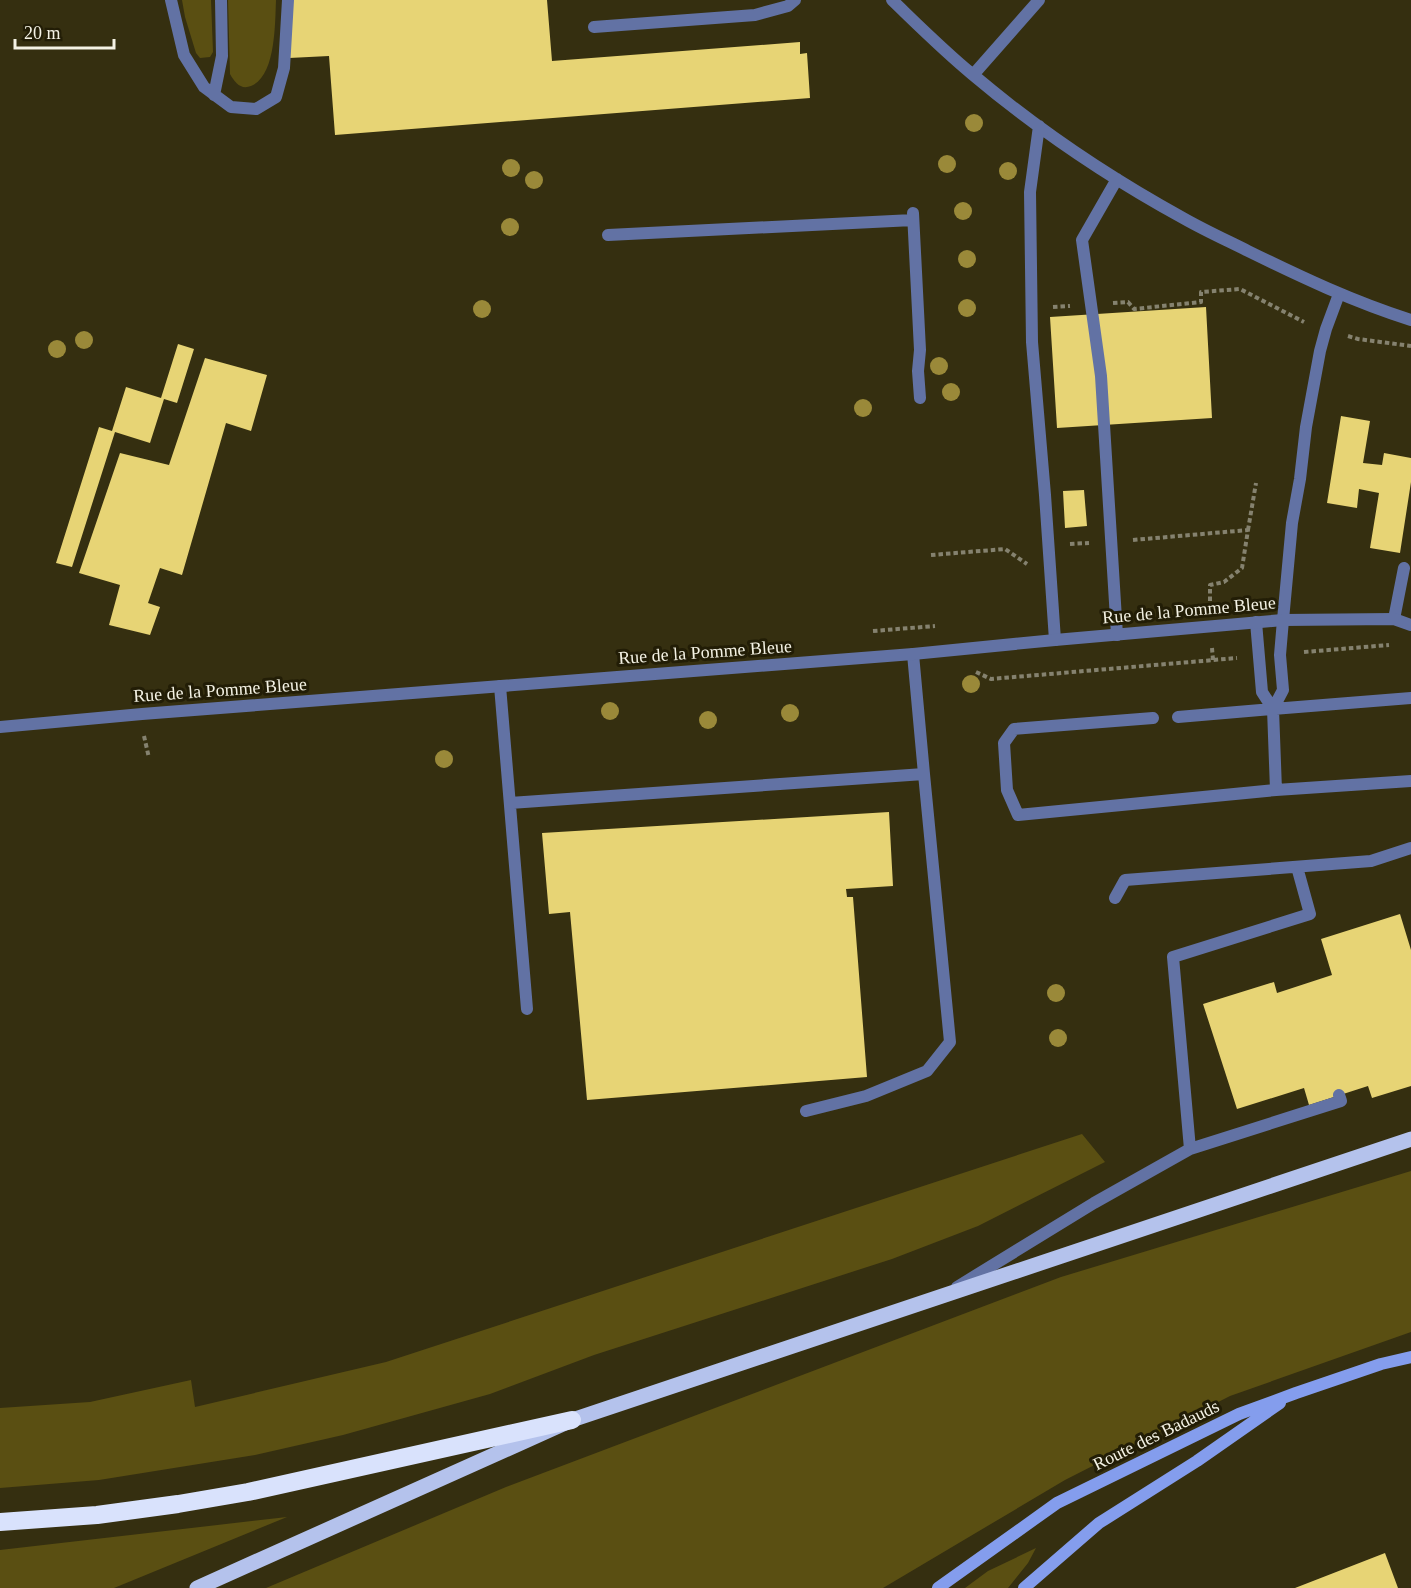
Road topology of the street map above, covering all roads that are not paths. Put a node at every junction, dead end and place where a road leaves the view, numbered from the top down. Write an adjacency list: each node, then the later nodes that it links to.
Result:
1 (171, 0): 9 (street)
2 (221, 0): 9 (street)
3 (288, 0): 9 (street)
4 (795, 0): 7 (street)
5 (892, 0): 8 (street)
6 (1039, 0): 8 (street)
7 (594, 27)
8 (973, 75): 10 (street)
9 (214, 94)
10 (1039, 126): 11 (street); 22 (street)
11 (1117, 179): 13 (street); 21 (street)
12 (609, 235): 15 (street)
13 (1339, 294): 14 (street); 18 (street)
14 (1411, 320)
15 (920, 398)
16 (1404, 568): 17 (street)
17 (1395, 619): 18 (street, Rue de la Pomme Bleue); 20 (street, Rue de la Pomme Bleue)
18 (1282, 620): 19 (street, Rue de la Pomme Bleue); 26 (street)
19 (1256, 622): 21 (street, Rue de la Pomme Bleue); 26 (street)
20 (1411, 625)
21 (1117, 635): 22 (street, Rue de la Pomme Bleue)
22 (1055, 640): 23 (street, Rue de la Pomme Bleue)
23 (913, 654): 24 (street, Rue de la Pomme Bleue); 30 (street)
24 (500, 686): 29 (street, Rue de la Pomme Bleue); 33 (street)
25 (1411, 698): 26 (street)
26 (1273, 710): 27 (street); 32 (street)
27 (1178, 717)
28 (1153, 718): 32 (street)
29 (0, 727)
30 (924, 774): 33 (street); 39 (street)
31 (1411, 781): 32 (street)
32 (1276, 790)
33 (510, 802): 37 (street)
34 (1411, 848): 35 (street)
35 (1297, 867): 36 (street); 41 (street)
36 (1115, 898)
37 (527, 1009)
38 (1339, 1095): 41 (street)
39 (806, 1111)
40 (1411, 1139): 42 (main road)
41 (1190, 1149): 42 (street)
42 (938, 1298): 45 (main road)
43 (1411, 1357): 44 (main road, Route des Badauds)
44 (1296, 1392): 48 (main road, Route des Badauds); 49 (main road)
45 (572, 1420): 46 (highway); 47 (main road)
46 (0, 1522)
47 (197, 1588)
48 (938, 1588)
49 (1024, 1588)

